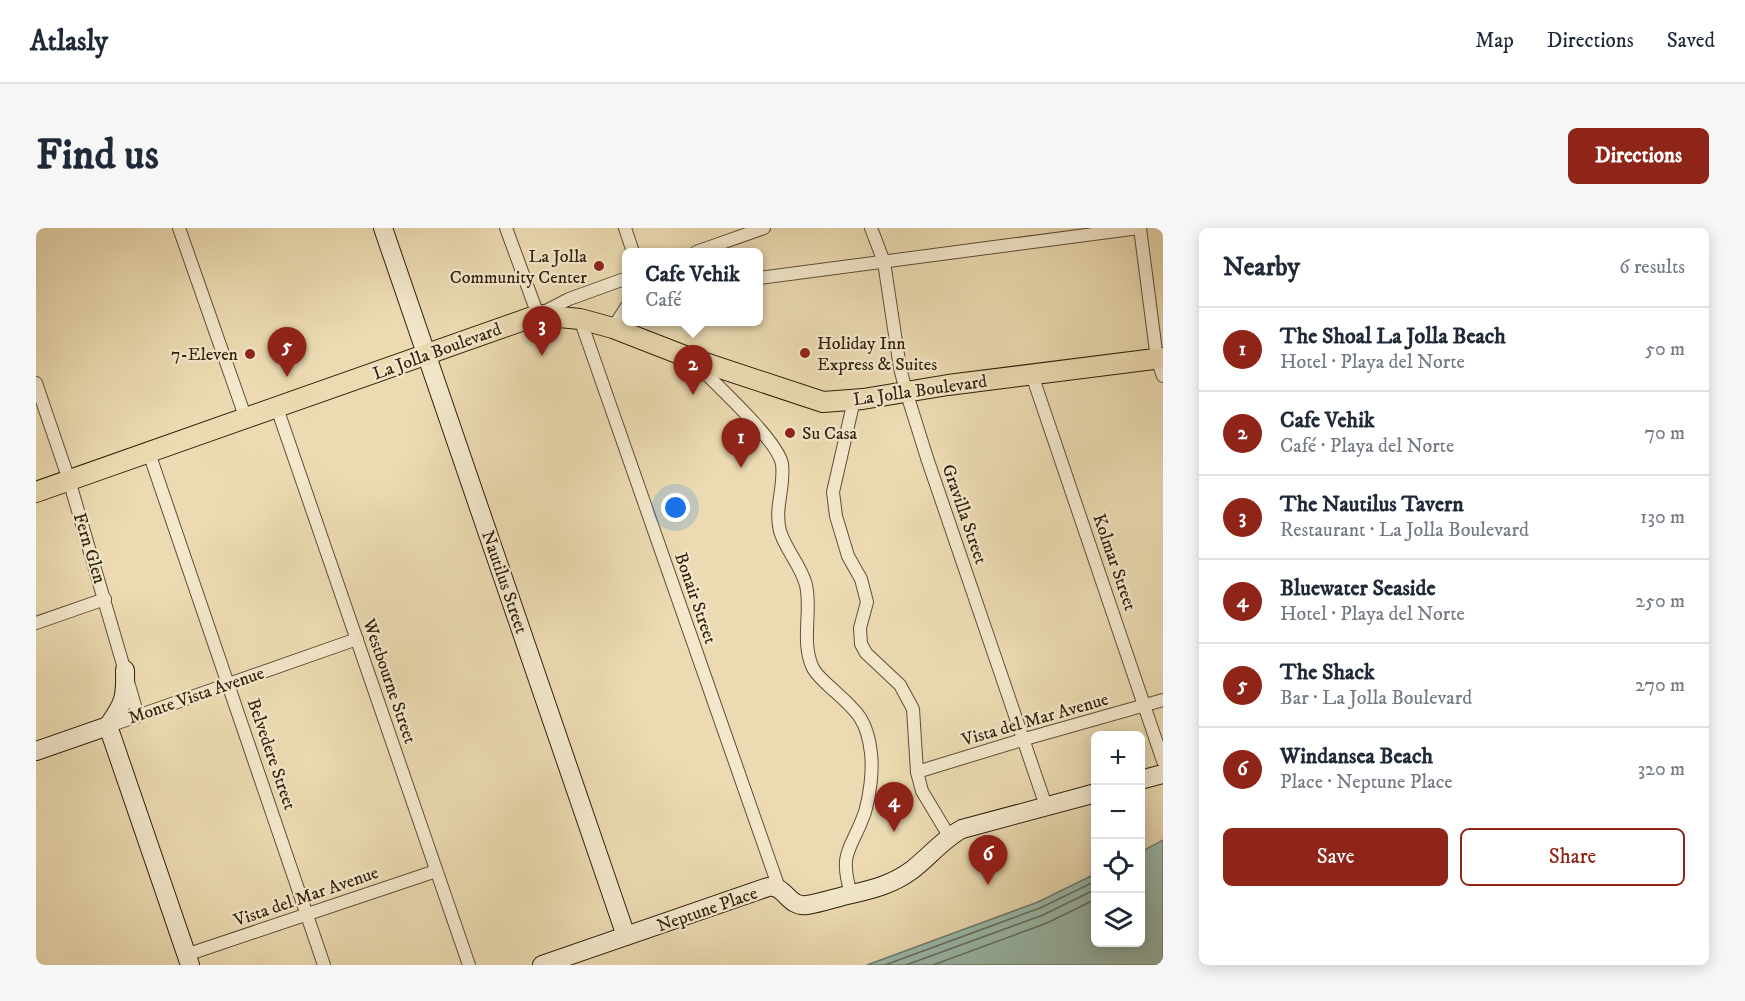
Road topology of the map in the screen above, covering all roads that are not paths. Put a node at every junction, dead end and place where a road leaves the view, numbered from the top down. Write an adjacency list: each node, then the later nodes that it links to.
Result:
1 (179, 228): 27 (street)
2 (383, 228): 19 (street, Nautilus Street)
3 (506, 228): 16 (street)
4 (625, 228): 10 (street)
5 (764, 228): 9 (street)
6 (871, 228): 12 (street, Gravilla Street)
7 (1139, 228): 8 (street); 21 (street)
8 (1118, 229): 12 (street)
9 (750, 230): 11 (street)
10 (632, 248)
11 (706, 248)
12 (884, 262): 13 (street); 24 (street, Gravilla Street)
13 (763, 277)
14 (622, 280): 16 (street)
15 (622, 314): 18 (street)
16 (538, 315): 17 (main road, La Jolla Boulevard); 19 (main road, La Jolla Boulevard)
17 (580, 319): 18 (main road, La Jolla Boulevard); 50 (street, Bonair Street)
18 (613, 328): 20 (main road, La Jolla Boulevard)
19 (427, 356): 26 (main road, La Jolla Boulevard); 53 (street, Nautilus Street)
20 (690, 358): 25 (main road, La Jolla Boulevard); 51 (street)
21 (1161, 364): 22 (main road, La Jolla Boulevard)
22 (1032, 375): 24 (main road, La Jolla Boulevard); 37 (street, Kolmar Street)
23 (36, 383): 29 (street, Fern Glen)
24 (906, 391): 25 (main road, La Jolla Boulevard); 40 (street, Gravilla Street)
25 (854, 400): 43 (street)
26 (278, 408): 27 (main road, La Jolla Boulevard); 33 (street, Westbourne Street)
27 (246, 419): 28 (main road, La Jolla Boulevard)
28 (149, 453): 29 (main road, La Jolla Boulevard); 35 (street, Belvedere Street)
29 (69, 480): 30 (main road, La Jolla Boulevard); 31 (street, Fern Glen)
30 (36, 492)
31 (105, 599): 32 (street); 34 (street, Fern Glen)
32 (36, 623)
33 (357, 639): 35 (street, Monte Vista Avenue); 49 (street, Westbourne Street)
34 (125, 670): 38 (street, Fern Glen); 39 (street)
35 (228, 684): 38 (street, Monte Vista Avenue); 52 (street, Belvedere Street)
36 (1163, 700): 37 (street, Vista del Mar Avenue)
37 (1144, 706): 40 (street, Vista del Mar Avenue); 42 (street, Kolmar Street)
38 (138, 716): 39 (street, Monte Vista Avenue)
39 (108, 726): 41 (street, Monte Vista Avenue); 54 (street)
40 (1025, 739): 43 (street, Vista del Mar Avenue); 47 (street, Gravilla Street)
41 (36, 752)
42 (1163, 761)
43 (917, 772): 48 (street)
44 (1163, 774): 45 (street)
45 (1145, 779)
46 (1091, 794): 47 (street, Neptune Place)
47 (1046, 806): 48 (street, Neptune Place)
48 (949, 836): 51 (street, Neptune Place)
49 (436, 871): 52 (street, Vista del Mar Avenue); 56 (street, Westbourne Street)
50 (779, 888): 51 (street, Neptune Place); 53 (street, Neptune Place)
51 (851, 894)
52 (307, 914): 54 (street, Vista del Mar Avenue); 55 (street, Belvedere Street)
53 (626, 936): 57 (street, Neptune Place)
54 (188, 960)
55 (324, 965)
56 (469, 965)
57 (542, 965)

